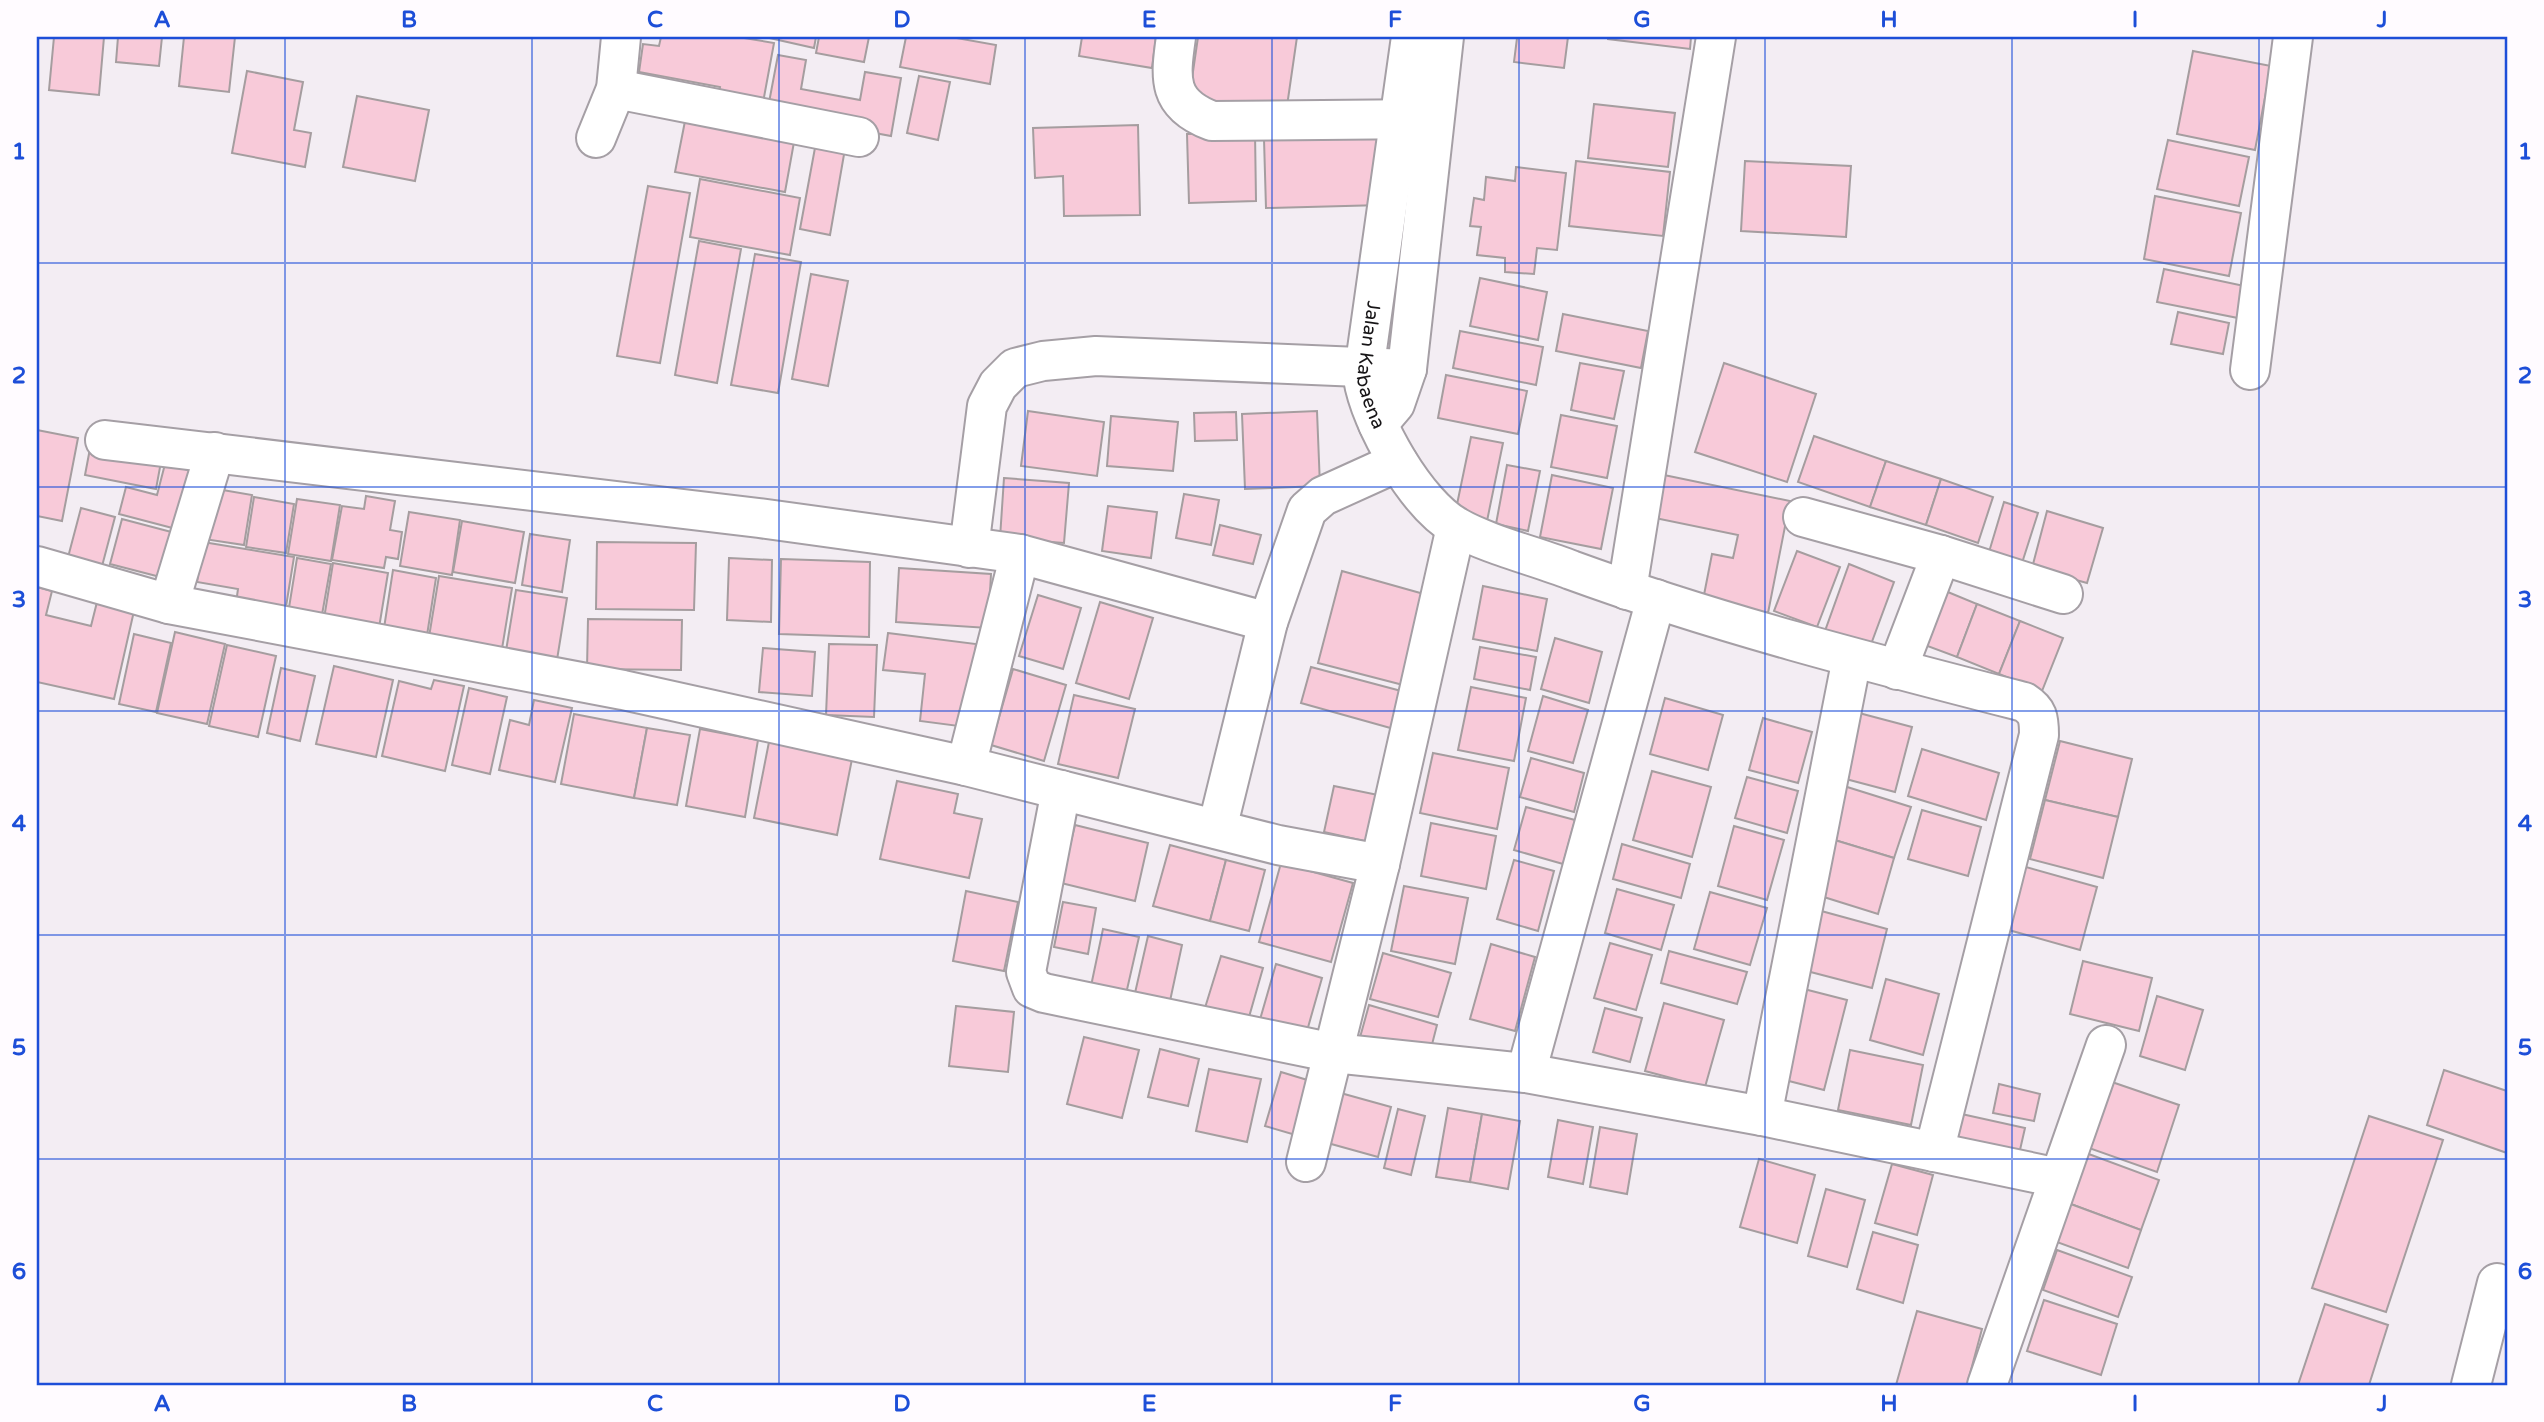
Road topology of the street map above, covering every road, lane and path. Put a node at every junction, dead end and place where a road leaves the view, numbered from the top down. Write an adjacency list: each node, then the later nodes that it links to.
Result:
1 (621, 37): 7 (street)
2 (1176, 37): 8 (street)
3 (1411, 37): 8 (street, Jalan Kabaena)
4 (1444, 37): 8 (street, Jalan Kabaena)
5 (1716, 37): 25 (street)
6 (2293, 37): 13 (street)
7 (616, 89): 9 (street); 10 (street)
8 (1417, 118): 11 (street, Jalan Kabaena); 12 (street, Jalan Kabaena)
9 (859, 137)
10 (596, 138)
11 (1363, 365): 12 (street); 14 (street, Jalan Kabaena); 20 (street)
12 (1408, 369): 14 (street, Jalan Kabaena)
13 (2250, 370)
14 (1378, 424): 17 (street)
15 (105, 440): 16 (street)
16 (215, 452): 20 (street); 26 (street)
17 (1398, 462): 19 (street); 27 (street)
18 (1803, 517): 22 (street)
19 (1456, 527): 25 (street); 33 (street)
20 (969, 548): 21 (street)
21 (1020, 554): 27 (street); 30 (street)
22 (1941, 555): 24 (street); 29 (street)
23 (37, 566): 26 (street)
24 (2063, 594)
25 (1641, 595): 28 (street); 36 (street)
26 (169, 604): 30 (street)
27 (1268, 622): 32 (street)
28 (1852, 658): 29 (street); 37 (street)
29 (1898, 670): 38 (street)
30 (966, 766): 31 (street)
31 (1060, 790): 32 (street); 35 (street)
32 (1217, 829): 33 (street)
33 (1380, 864): 35 (street)
34 (2106, 1045): 40 (street)
35 (1334, 1053): 36 (street); 39 (street)
36 (1526, 1073): 37 (street)
37 (1762, 1116): 38 (street)
38 (1934, 1152): 40 (street)
39 (1306, 1163)
40 (2059, 1178): 42 (street)
41 (2497, 1283): 43 (street)
42 (1987, 1385)
43 (2470, 1385)

